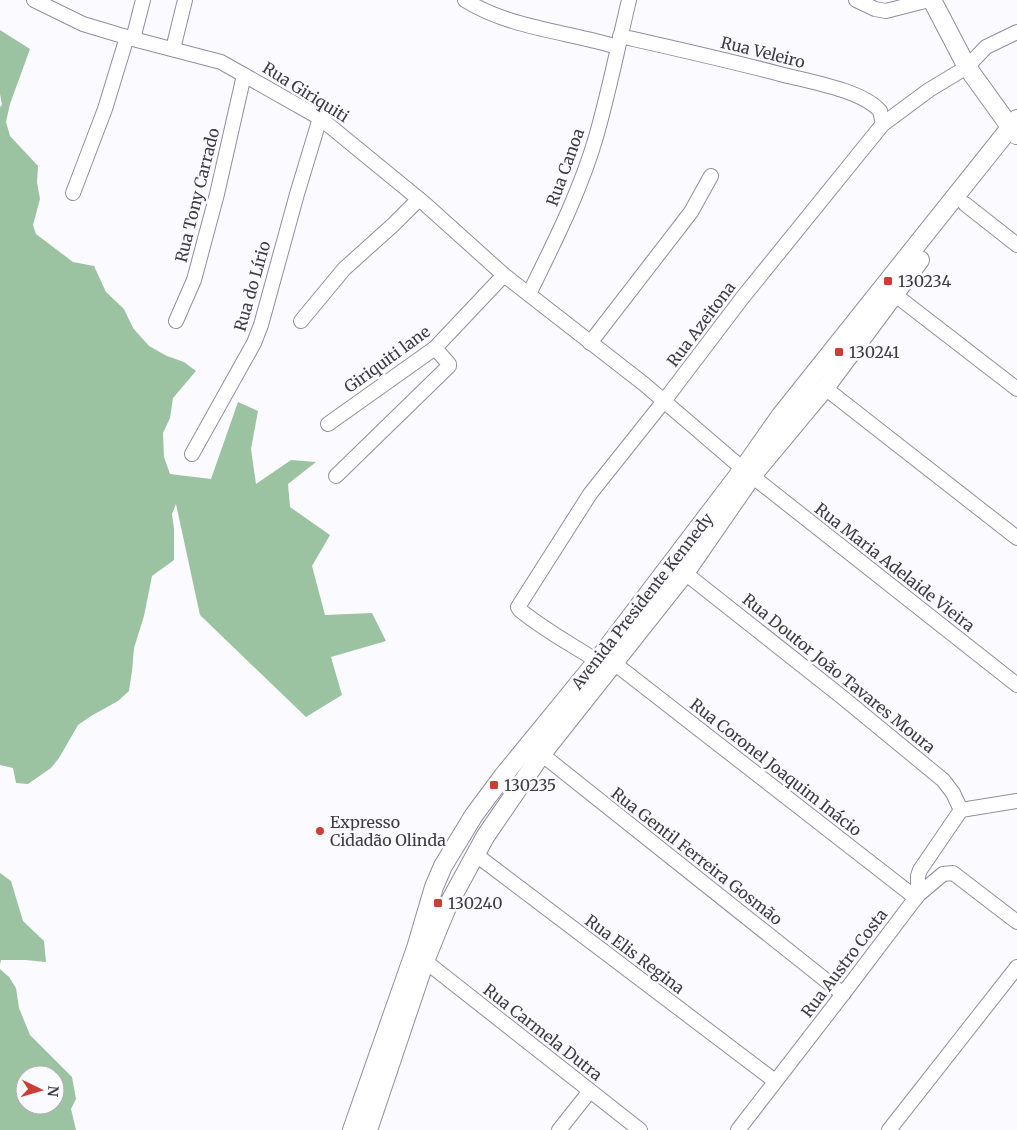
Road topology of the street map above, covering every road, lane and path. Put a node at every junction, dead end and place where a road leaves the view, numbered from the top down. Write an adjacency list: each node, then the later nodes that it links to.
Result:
1 (34, 0): 9 (street, Rua Giriquiti)
2 (143, 0): 9 (street)
3 (185, 0): 11 (street)
4 (466, 0): 10 (street, Rua Veleiro)
5 (629, 0): 10 (street, Rua Canoa)
6 (856, 0): 7 (street)
7 (930, 0): 12 (main road)
8 (1017, 32): 12 (street, Rua Azeitona)
9 (130, 38): 11 (street, Rua Giriquiti); 18 (street)
10 (619, 41): 15 (street, Rua Veleiro); 23 (street, Rua Canoa)
11 (173, 49): 13 (street, Rua Giriquiti)
12 (967, 67): 15 (street, Rua Azeitona); 16 (main road)
13 (244, 75): 14 (street, Rua Giriquiti); 25 (street, Rua Tony Carrado)
14 (320, 118): 19 (street, Rua Giriquiti); 33 (street, Rua do Lírio)
15 (883, 124): 31 (street, Rua Azeitona)
16 (1015, 129): 20 (main road, Avenida Presidente Kennedy); 34 (main road, Avenida Presidente Kennedy)
17 (711, 176): 27 (street)
18 (73, 193)
19 (419, 199): 22 (street, Rua Giriquiti); 26 (street)
20 (965, 204): 21 (street); 24 (main road, Avenida Presidente Kennedy)
21 (1017, 245)
22 (504, 275): 23 (street, Rua Giriquiti); 28 (street, Giriquiti lane)
23 (524, 291): 27 (street, Rua Giriquiti)
24 (894, 294): 29 (main road, Avenida Presidente Kennedy); 30 (street)
25 (176, 321)
26 (301, 321)
27 (590, 343): 31 (street, Rua Giriquiti)
28 (435, 348): 32 (street, Giriquiti lane); 35 (street)
29 (825, 388): 34 (main road, Avenida Presidente Kennedy); 36 (street)
30 (1017, 389)
31 (664, 401): 34 (street, Rua Giriquiti); 38 (street, Rua Azeitona)
32 (328, 424)
33 (192, 454)
34 (747, 472): 37 (main road, Avenida Presidente Kennedy); 38 (main road, Avenida Presidente Kennedy); 40 (street, Rua Maria Adelaide Vieira)
35 (336, 476)
36 (1017, 538)
37 (685, 573): 39 (main road, Avenida Presidente Kennedy); 43 (street, Rua Doutor João Tavares Moura)
38 (597, 661): 41 (main road, Avenida Presidente Kennedy)
39 (614, 663): 41 (main road, Avenida Presidente Kennedy); 45 (street, Rua Coronel Joaquim Inácio)
40 (1017, 686)
41 (535, 749): 44 (main road, Avenida Presidente Kennedy); 49 (street, Rua Gentil Ferreira Gosmão); 52 (main road, Avenida Presidente Kennedy)
42 (1017, 801): 43 (street)
43 (961, 810): 45 (street)
44 (475, 854): 47 (main road, Avenida Presidente Kennedy); 50 (street, Rua Elis Regina)
45 (917, 896): 46 (street, Rua Austro Costa); 49 (street, Rua Austro Costa)
46 (1017, 922)
47 (425, 961): 51 (street, Rua Carmela Dutra); 53 (main road, Avenida Presidente Kennedy)
48 (1017, 968): 57 (street)
49 (844, 994): 50 (street, Rua Austro Costa)
50 (775, 1081): 56 (street, Rua Austro Costa)
51 (590, 1091): 54 (street); 55 (street, Rua Carmela Dutra)
52 (352, 1130)
53 (368, 1130)
54 (559, 1130)
55 (640, 1130)
56 (738, 1130)
57 (889, 1130)

